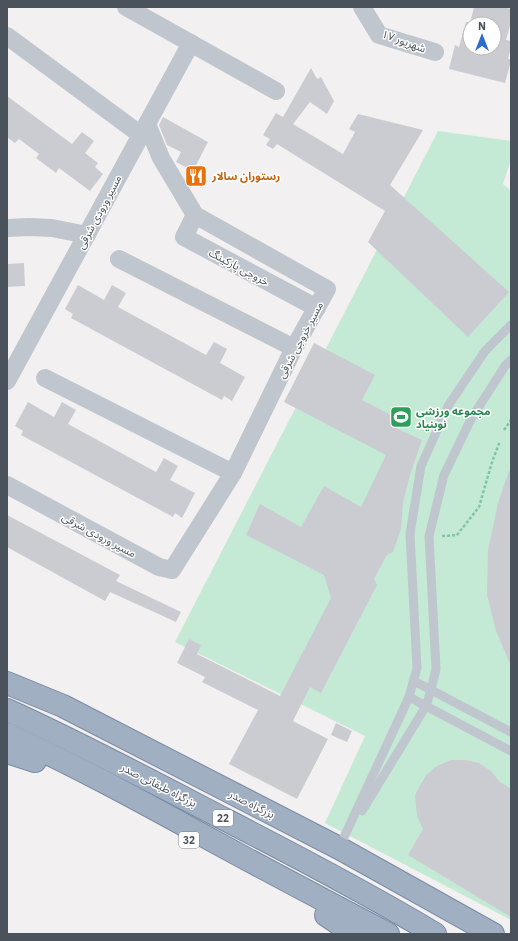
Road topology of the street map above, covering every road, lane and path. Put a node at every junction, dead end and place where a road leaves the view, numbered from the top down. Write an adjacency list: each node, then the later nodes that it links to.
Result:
1 (126, 7): 4 (street)
2 (362, 7): 5 (street, ۱۷ شهریور)
3 (7, 36): 7 (street)
4 (191, 43): 6 (street); 7 (street, مسیر ورودی شرقی)
5 (435, 52)
6 (276, 91)
7 (144, 129): 8 (street, مسیر خروجی شرقی); 10 (street, مسیر ورودی شرقی)
8 (195, 215): 12 (street, مسیر خروجی شرقی); 12 (street, خروجی پارکینگ)
9 (7, 228): 10 (street)
10 (87, 235): 16 (street, مسیر ورودی شرقی)
11 (118, 259): 14 (street)
12 (316, 308): 14 (street, مسیر خروجی شرقی)
13 (511, 325): 26 (lane)
14 (294, 348): 22 (street, مسیر خروجی شرقی)
15 (511, 360): 24 (lane)
16 (12, 362): 18 (street, مسیر ورودی شرقی)
17 (44, 378): 22 (street)
18 (7, 381)
19 (511, 420): 20 (path)
20 (504, 430)
21 (500, 441): 24 (path)
22 (233, 473): 25 (street, مسیر خروجی شرقی)
23 (7, 485): 25 (street, مسیر ورودی شرقی)
24 (429, 536): 28 (lane)
25 (172, 570)
26 (414, 681): 28 (lane); 29 (lane)
27 (7, 683): 36 (highway, بزرگراه صدر)
28 (431, 690): 30 (lane); 32 (lane)
29 (409, 697): 30 (lane); 36 (lane)
30 (426, 706): 35 (lane); 36 (lane)
31 (7, 710): 42 (highway, بزرگراه طبقاتی صدر / 22)
32 (511, 732)
33 (7, 734): 41 (highway, بزرگراه طبقاتی صدر / 22)
34 (7, 751): 37 (highway, 32)
35 (511, 751)
36 (339, 848): 38 (highway); 43 (highway, بزرگراه صدر)
37 (292, 892): 39 (highway); 40 (highway, 32)
38 (511, 933)
39 (354, 934)
40 (369, 934)
41 (388, 934)
42 (434, 934)
43 (493, 934)

